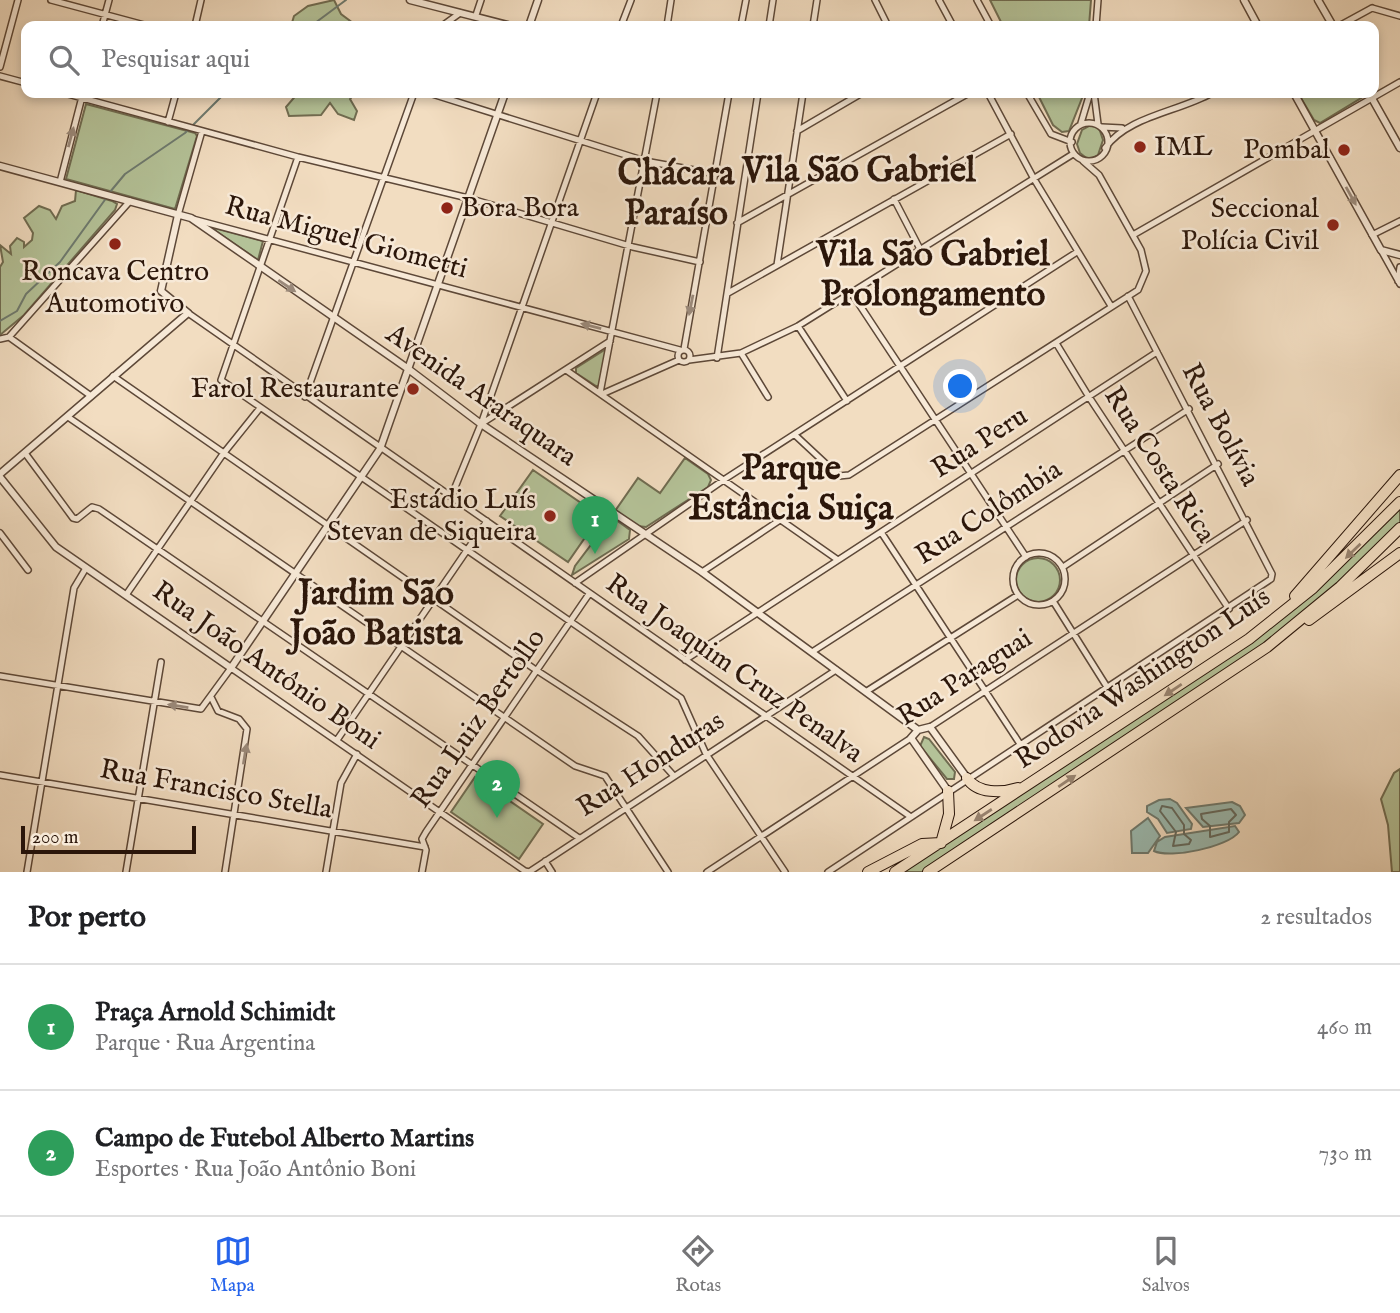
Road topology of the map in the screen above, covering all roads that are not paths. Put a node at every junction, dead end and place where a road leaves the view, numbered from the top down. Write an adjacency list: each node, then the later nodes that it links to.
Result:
1 (18, 0): 43 (street)
2 (51, 0): 22 (street)
3 (109, 0): 22 (street)
4 (201, 0): 27 (street)
5 (410, 0): 21 (street)
6 (481, 0): 23 (street)
7 (538, 0): 30 (street)
8 (631, 0): 31 (street)
9 (671, 0): 32 (street)
10 (746, 0): 33 (street)
11 (773, 0): 34 (street)
12 (817, 0): 35 (street)
13 (875, 0): 36 (street)
14 (939, 0): 37 (street)
15 (976, 0): 38 (street)
16 (1098, 0): 39 (street)
17 (1244, 0): 40 (street)
18 (1318, 0): 41 (street)
19 (1374, 0): 20 (street)
20 (1372, 8): 24 (street); 42 (street)
21 (463, 12): 23 (street); 28 (street)
22 (105, 15): 25 (street); 26 (street)
23 (476, 15): 29 (street)
24 (1400, 16)
25 (103, 21)
26 (129, 21)
27 (196, 21)
28 (450, 21)
29 (495, 21)
30 (531, 21)
31 (623, 21)
32 (668, 21)
33 (742, 21)
34 (770, 21)
35 (814, 21)
36 (883, 21)
37 (950, 21)
38 (988, 21)
39 (1096, 21)
40 (1255, 21)
41 (1330, 21)
42 (1348, 21)
43 (0, 67)
44 (0, 76): 45 (street)
45 (21, 82)
46 (1400, 82): 47 (street)
47 (1379, 91)
48 (82, 98): 92 (street, one-way to 48)
49 (92, 98): 70 (street)
50 (175, 98): 70 (street)
51 (412, 98): 90 (street)
52 (444, 98): 69 (street)
53 (503, 98): 69 (street)
54 (595, 98): 78 (street)
55 (656, 98): 85 (street)
56 (728, 98): 88 (street)
57 (757, 98): 101 (street)
58 (802, 98): 75 (street)
59 (853, 98): 75 (street)
60 (960, 98): 93 (street)
61 (991, 98): 77 (street)
62 (1030, 98): 79 (street)
63 (1090, 98): 71 (street)
64 (1093, 98): 72 (street)
65 (1201, 98): 73 (street)
66 (1297, 98): 76 (street)
67 (1365, 98): 76 (street)
68 (1372, 98): 81 (street)
69 (497, 115): 78 (street); 94 (street)
70 (171, 123): 74 (street)
71 (1080, 125): 72 (street); 79 (street)
72 (1100, 126): 73 (street); 80 (street)
73 (1122, 128): 80 (street)
74 (200, 130): 84 (street); 97 (street)
75 (797, 131): 93 (street)
76 (1315, 131): 102 (street); 103 (street, one-way to 103)
77 (1011, 134): 91 (street); 95 (street)
78 (580, 141): 85 (street); 100 (street)
79 (1072, 142): 82 (street)
80 (1105, 148): 83 (street)
81 (1400, 148)
82 (1073, 154): 86 (street); 91 (street, Rua Miguel Giometti)
83 (1101, 156): 86 (street); 89 (street)
84 (298, 157): 90 (street); 104 (street)
85 (645, 161): 88 (street); 105 (street)
86 (1083, 161): 89 (street)
87 (0, 166): 92 (street, Rua Miguel Giometti)
88 (716, 174): 111 (street)
89 (1100, 175): 102 (street)
90 (385, 176): 94 (street); 110 (street)
91 (1034, 179): 106 (street, Rua Miguel Giometti); 108 (street)
92 (60, 182): 96 (street, Rua Miguel Giometti)
93 (786, 197): 101 (street); 112 (street)
94 (468, 198): 100 (street); 116 (street)
95 (894, 199): 106 (street); 112 (street)
96 (130, 201): 97 (street, Rua Miguel Giometti); 126 (street)
97 (178, 215): 98 (street, Rua Miguel Giometti); 122 (street, Rua Joaquim Cruz Penalva)
98 (191, 218): 104 (street, Rua Miguel Giometti); 114 (street, Avenida Araraquara)
99 (1400, 221): 103 (street)
100 (552, 223): 105 (street); 121 (street)
101 (737, 223): 118 (street)
102 (1133, 235): 119 (street)
103 (1372, 235): 107 (street)
104 (270, 239): 110 (street, Rua Miguel Giometti); 114 (street)
105 (630, 244): 111 (street); 125 (street)
106 (920, 249): 117 (street, Rua Miguel Giometti)
107 (1381, 250): 109 (street); 115 (street)
108 (1077, 252): 120 (street); 138 (street)
109 (1400, 256)
110 (353, 262): 116 (street, Rua Miguel Giometti); 123 (street)
111 (700, 262): 131 (street, one-way to 131)
112 (777, 265): 118 (street)
113 (1400, 267): 115 (street)
114 (259, 268): 123 (street, Avenida Araraquara, one-way to 123); 130 (street)
115 (1399, 283)
116 (437, 284): 121 (street, Rua Miguel Giometti); 139 (street)
117 (851, 292): 124 (street, Rua Miguel Giometti); 138 (street)
118 (728, 293): 135 (street)
119 (1128, 296): 120 (street); 132 (street, Rua Bolívia)
120 (1111, 306): 129 (street)
121 (521, 307): 125 (street, Rua Miguel Giometti, one-way to 121); 152 (street)
122 (188, 313): 130 (street, Rua Joaquim Cruz Penalva); 141 (street)
123 (333, 317): 139 (street, Avenida Araraquara); 144 (street)
124 (797, 326): 133 (street, Rua Miguel Giometti); 147 (street)
125 (613, 332): 128 (street); 131 (street, Rua Miguel Giometti)
126 (9, 337): 127 (street); 143 (street)
127 (0, 339)
128 (611, 340): 140 (street); 142 (street)
129 (1056, 342): 146 (street, Rua Costa Rica); 151 (street)
130 (232, 345): 144 (street, Rua Joaquim Cruz Penalva); 148 (street)
131 (684, 350): 134 (street, Rua Miguel Giometti); 136 (street); 137 (street)
132 (1157, 352): 146 (street, Rua Peru); 149 (street, Rua Bolívia)
133 (741, 353): 135 (street, Rua Miguel Giometti); 145 (street)
134 (707, 358): 135 (street, Rua Miguel Giometti); 137 (street, Rua Miguel Giometti)
135 (717, 358)
136 (679, 360): 137 (street, Rua Miguel Giometti); 142 (street)
137 (689, 360)
138 (900, 366): 147 (street); 151 (street)
139 (407, 368): 152 (street, Avenida Araraquara); 154 (street)
140 (566, 370): 142 (street); 152 (street)
141 (113, 376): 143 (street); 157 (street)
142 (601, 394): 163 (street)
143 (91, 396): 150 (street)
144 (305, 397): 154 (street, Rua Joaquim Cruz Penalva)
145 (768, 397)
146 (1089, 397): 155 (street, Rua Costa Rica); 159 (street, Rua Peru)
147 (847, 401): 153 (street)
148 (260, 408): 157 (street); 162 (street)
149 (1189, 409): 155 (street, Rua Colômbia); 158 (street, Rua Bolívia)
150 (68, 417): 156 (street); 165 (street)
151 (936, 421): 153 (street); 159 (street)
152 (481, 424): 164 (street); 176 (street, Avenida Araraquara)
153 (795, 435): 163 (street)
154 (380, 449): 162 (street); 164 (street, Rua Joaquim Cruz Penalva)
155 (1124, 451): 167 (street, Rua Costa Rica); 172 (street, Rua Colômbia)
156 (25, 453): 160 (street); 177 (street)
157 (223, 454): 165 (street); 171 (street)
158 (1218, 464): 167 (street); 169 (street, Rua Bolívia)
159 (970, 474): 172 (street); 174 (street, Rua Peru)
160 (0, 475): 184 (street, Rua João Antônio Boni)
161 (1400, 475): 201 (highway)
162 (362, 478): 171 (street); 178 (street)
163 (726, 479): 168 (street); 176 (street)
164 (451, 497): 170 (street, Rua Joaquim Cruz Penalva)
165 (191, 501): 177 (street); 187 (street)
166 (1400, 502): 201 (highway, Rodovia Washington Luís, one-way to 201)
167 (1158, 503): 180 (street, Rua Costa Rica); 183 (street)
168 (780, 520): 182 (street); 186 (street)
169 (1247, 520): 180 (street, Rua Paraguai); 195 (street, Rua Bolívia)
170 (487, 521): 178 (street); 188 (street, Rua Joaquim Cruz Penalva)
171 (328, 526): 187 (street); 193 (street)
172 (1004, 527): 181 (street); 189 (street, Rua Colômbia)
173 (1400, 528): 203 (highway, Rodovia Washington Luís)
174 (881, 532): 182 (street, Rua Peru); 189 (street)
175 (0, 533): 185 (street)
176 (643, 534): 186 (street, Avenida Araraquara); 188 (street)
177 (159, 549): 191 (street); 197 (street)
178 (467, 550): 193 (street); 198 (street)
179 (1400, 553): 203 (highway)
180 (1192, 556): 195 (street, Rua Costa Rica); 199 (street, Rua Paraguai)
181 (1026, 557): 183 (street); 192 (street)
182 (838, 560): 196 (street, Rua Peru)
183 (1063, 567): 194 (street)
184 (86, 568): 191 (street, Rua João Antônio Boni); 211 (street)
185 (28, 570)
186 (702, 572): 196 (street, Avenida Araraquara)
187 (295, 573): 197 (street); 202 (street)
188 (575, 583): 190 (street, Rua Joaquim Cruz Penalva)
189 (915, 586): 200 (street); 204 (street, Rua Colômbia)
190 (589, 594): 198 (street, Rua Luiz Bertollo); 205 (street, Rua Joaquim Cruz Penalva)
191 (126, 595): 207 (street, Rua João Antônio Boni)
192 (1018, 595): 194 (street); 200 (street)
193 (434, 598): 202 (street); 209 (street)
194 (1053, 601): 199 (street)
195 (1229, 609): 212 (street)
196 (759, 612): 204 (street, Avenida Araraquara); 205 (street, Rua Peru)
197 (263, 620): 207 (street); 215 (street)
198 (570, 623): 209 (street, Rua Luiz Bertollo); 226 (street)
199 (1074, 634): 212 (street); 214 (street, Rua Paraguai)
200 (949, 639): 213 (street); 214 (street)
201 (1249, 639): 230 (highway, Rodovia Washington Luís, one-way to 230)
202 (401, 646): 215 (street); 219 (street)
203 (1267, 647): 244 (highway, Rodovia Washington Luís, one-way to 203)
204 (812, 652): 208 (street, Avenida Araraquara)
205 (685, 660): 218 (street, Rua Joaquim Cruz Penalva)
206 (161, 662): 217 (street)
207 (231, 668): 216 (street); 223 (street, Rua João Antônio Boni)
208 (836, 670): 213 (street, Avenida Araraquara); 218 (street, Rua Honduras)
209 (538, 671): 219 (street, Rua Luiz Bertollo); 229 (street)
210 (0, 676): 211 (street)
211 (59, 685): 217 (street); 233 (street)
212 (1107, 687): 224 (street)
213 (867, 691): 221 (street, Avenida Araraquara)
214 (984, 691): 220 (street, Rua Paraguai); 224 (street)
215 (369, 692): 223 (street); 227 (street)
216 (211, 697): 217 (street, one-way to 217); 238 (street, one-way to 216)
217 (153, 702): 235 (street)
218 (763, 716): 226 (street, Rua Honduras); 231 (street, Rua Joaquim Cruz Penalva)
219 (506, 718): 227 (street, Rua Luiz Bertollo); 236 (street)
220 (930, 727): 221 (street, Rua Paraguai); 232 (street)
221 (918, 730): 222 (street, Rua Paraguai)
222 (911, 738): 231 (street, Rua Paraguai); 234 (street)
223 (337, 740): 225 (street, Rua João Antônio Boni)
224 (1020, 744): 232 (street)
225 (357, 754): 237 (street, Rua João Antônio Boni); 240 (street)
226 (706, 754): 229 (street, Rua Honduras); 241 (street)
227 (473, 765): 237 (street, Rua Luiz Bertollo); 242 (street)
228 (0, 775): 233 (street, Rua Francisco Stella)
229 (673, 775): 236 (street, Rua Honduras)
230 (1044, 775): 232 (highway); 243 (highway, Rodovia Washington Luís, one-way to 243)
231 (852, 777): 239 (street, Rua Joaquim Cruz Penalva); 241 (street, Rua Paraguai)
232 (967, 778): 234 (street)
233 (42, 782): 235 (street, Rua Francisco Stella); 247 (street)
234 (948, 791): 239 (street); 243 (highway)
235 (138, 798): 238 (street, Rua Francisco Stella); 248 (street)
236 (626, 807): 242 (street, Rua Honduras); 254 (street)
237 (440, 812): 245 (street, Rua Luiz Bertollo); 252 (street, Rua João Antônio Boni)
238 (235, 814): 240 (street, Rua Francisco Stella); 249 (street)
239 (911, 817): 257 (street)
240 (333, 831): 245 (street, Rua Francisco Stella); 250 (street)
241 (762, 836): 255 (street, Rua Paraguai); 256 (street)
242 (579, 838): 246 (street, Rua Honduras)
243 (941, 843): 258 (highway); 259 (highway, Rodovia Washington Luís)
244 (974, 843): 260 (highway, Rodovia Washington Luís); 261 (highway)
245 (425, 847): 251 (street, Rua Luiz Bertollo)
246 (545, 861): 252 (street, Rua Honduras); 253 (street)
247 (27, 872)
248 (126, 872)
249 (225, 872)
250 (326, 872)
251 (422, 872)
252 (525, 872)
253 (552, 872)
254 (668, 872)
255 (706, 872)
256 (785, 872)
257 (828, 872)
258 (868, 872)
259 (895, 872)
260 (928, 872)
261 (934, 872)

